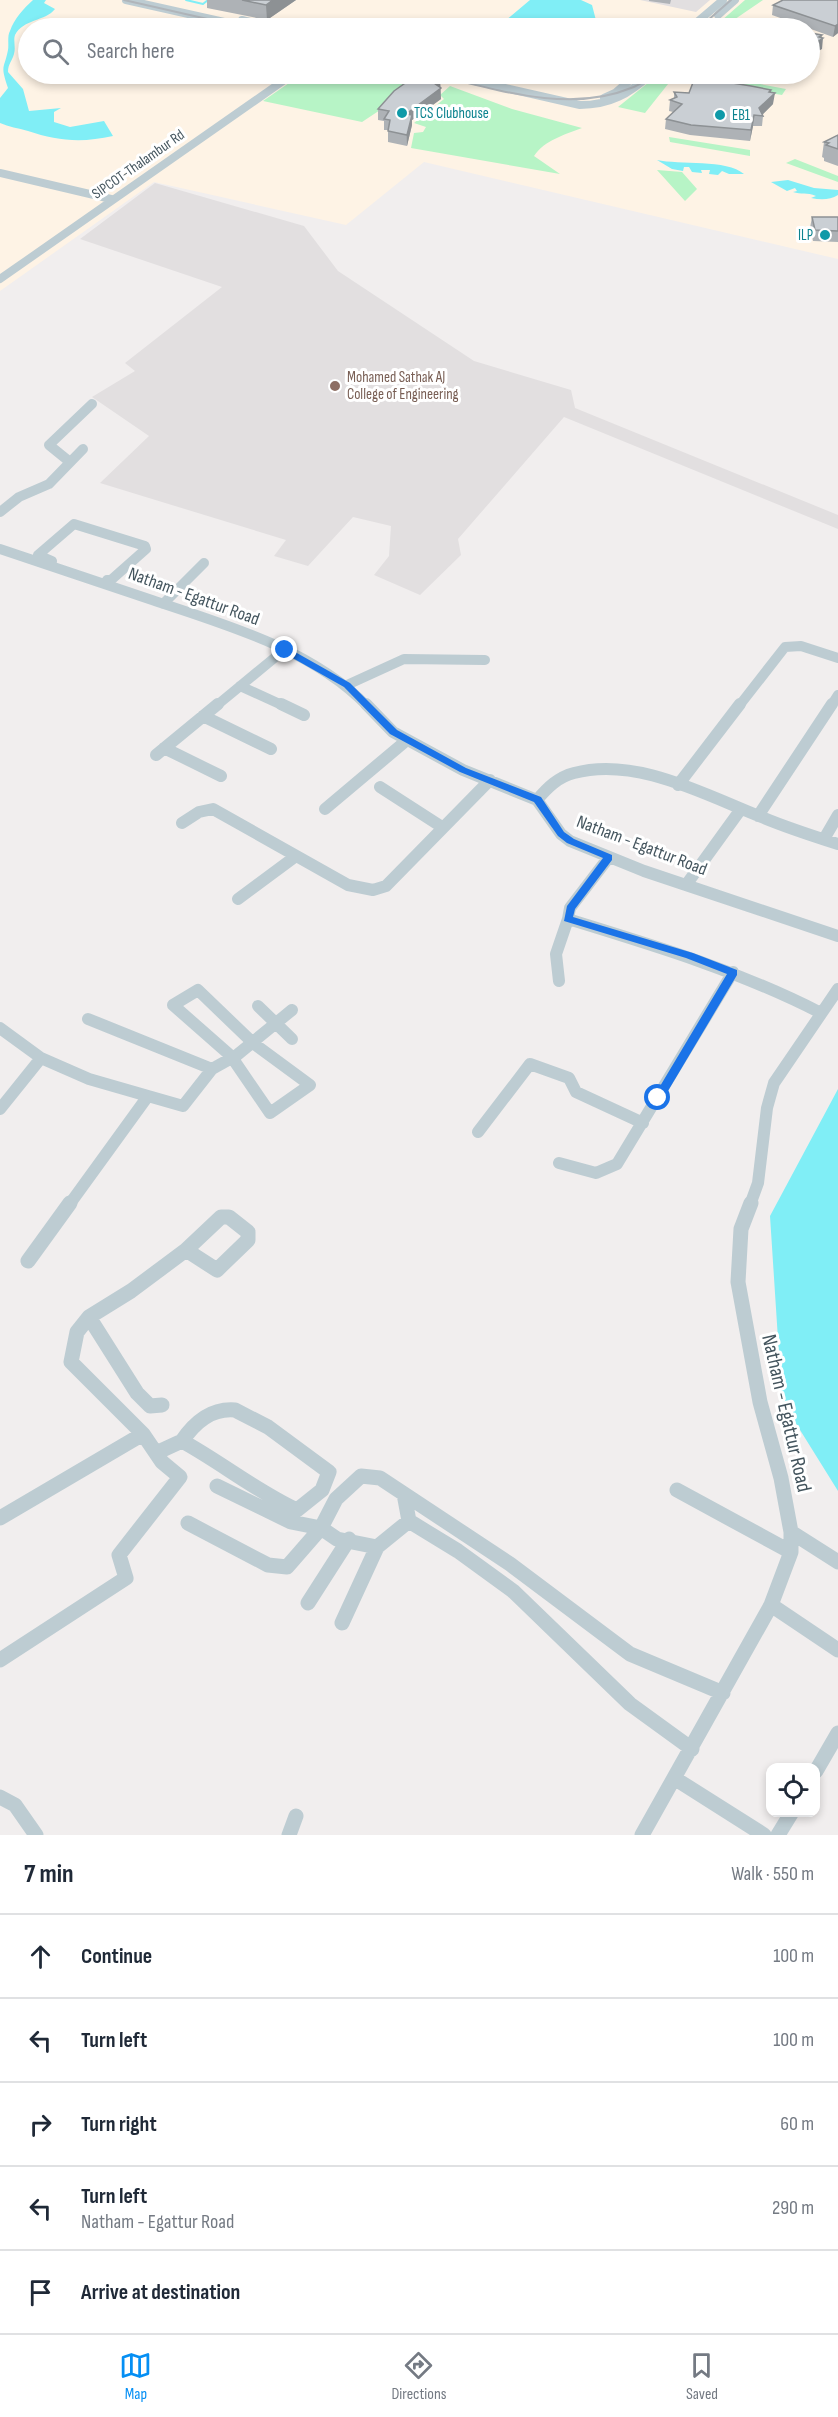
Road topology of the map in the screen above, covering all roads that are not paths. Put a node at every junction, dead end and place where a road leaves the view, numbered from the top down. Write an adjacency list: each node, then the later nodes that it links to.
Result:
1 (126, 0): 5 (street)
2 (153, 0): 6 (street)
3 (723, 0): 7 (street)
4 (735, 0): 8 (street)
5 (206, 18)
6 (232, 18)
7 (702, 18)
8 (714, 18)
9 (278, 84): 15 (street, SIPCOT-Thalambur Rd)
10 (488, 84): 13 (street)
11 (506, 84): 12 (street)
12 (625, 84)
13 (640, 84)
14 (0, 173): 15 (street)
15 (111, 199): 16 (street, SIPCOT-Thalambur Rd)
16 (0, 279)
17 (92, 404): 19 (street)
18 (83, 449): 19 (street)
19 (70, 462): 20 (street)
20 (0, 512)
21 (0, 549): 22 (street, Natham - Egattur Road)
22 (36, 560): 24 (street, Natham - Egattur Road); 24 (street)
23 (204, 563): 25 (street)
24 (103, 582): 25 (street, Natham - Egattur Road)
25 (163, 604): 26 (street, Natham - Egattur Road)
26 (285, 650): 29 (street, Natham - Egattur Road); 30 (street)
27 (838, 658): 38 (street)
28 (484, 660): 29 (street)
29 (347, 685): 34 (street, Natham - Egattur Road)
30 (240, 686): 32 (street); 33 (street)
31 (838, 694): 44 (street)
32 (304, 715)
33 (204, 716): 35 (street); 36 (street)
34 (407, 740): 37 (street, Natham - Egattur Road); 41 (street)
35 (271, 749)
36 (221, 776)
37 (490, 780): 40 (street, Natham - Egattur Road); 46 (street)
38 (678, 785): 40 (street); 42 (street)
39 (380, 787): 46 (street)
40 (537, 800): 50 (street, Natham - Egattur Road)
41 (325, 809)
42 (741, 809): 44 (street); 51 (street)
43 (838, 815): 47 (street)
44 (758, 816): 47 (street)
45 (182, 823): 49 (street)
46 (442, 827): 49 (street)
47 (824, 839): 48 (street)
48 (838, 843)
49 (296, 856): 52 (street)
50 (609, 857): 51 (street, Natham - Egattur Road); 53 (street)
51 (686, 885): 54 (street, Natham - Egattur Road)
52 (238, 899)
53 (568, 919): 55 (street); 56 (street)
54 (838, 936)
55 (733, 972): 60 (street); 71 (street)
56 (559, 981)
57 (838, 989): 60 (street, Natham - Egattur Road)
58 (258, 1006): 62 (street)
59 (292, 1010): 62 (street)
60 (821, 1013): 88 (street, Natham - Egattur Road)
61 (87, 1019): 68 (street)
62 (276, 1023): 64 (street); 65 (street)
63 (0, 1028): 67 (street)
64 (292, 1039)
65 (253, 1043): 66 (street); 66 (street); 66 (street)
66 (231, 1056): 68 (street)
67 (41, 1058): 69 (street); 70 (street)
68 (212, 1069): 69 (street)
69 (148, 1096): 75 (street)
70 (0, 1109)
71 (643, 1123): 72 (street); 73 (street)
72 (478, 1132)
73 (559, 1163)
74 (186, 1250): 76 (street)
75 (28, 1261)
76 (89, 1317): 77 (street); 78 (street)
77 (162, 1405)
78 (143, 1434): 80 (street); 84 (street)
79 (182, 1441): 79 (street); 80 (street)
80 (156, 1453): 97 (street)
81 (217, 1486): 87 (street)
82 (677, 1490): 91 (street)
83 (404, 1494): 85 (street); 87 (street); 98 (street)
84 (0, 1518)
85 (409, 1521): 90 (street); 100 (street)
86 (188, 1523): 87 (street)
87 (321, 1528): 89 (street)
88 (791, 1532): 91 (street, Natham - Egattur Road); 92 (street)
89 (349, 1539): 90 (street); 93 (street)
90 (377, 1547): 95 (street)
91 (791, 1552): 94 (street, Natham - Egattur Road)
92 (838, 1562)
93 (308, 1603)
94 (771, 1605): 96 (street); 98 (street, Natham - Egattur Road)
95 (342, 1623)
96 (838, 1650)
97 (0, 1660)
98 (723, 1693): 100 (street, Natham - Egattur Road)
99 (838, 1733): 101 (street)
100 (692, 1749): 102 (street, Natham - Egattur Road)
101 (820, 1765)
102 (674, 1778): 108 (street, Natham - Egattur Road); 109 (street)
103 (0, 1797): 106 (street)
104 (296, 1816): 107 (street)
105 (789, 1817): 110 (street)
106 (36, 1835)
107 (289, 1835)
108 (642, 1835)
109 (764, 1835)
110 (778, 1835)

